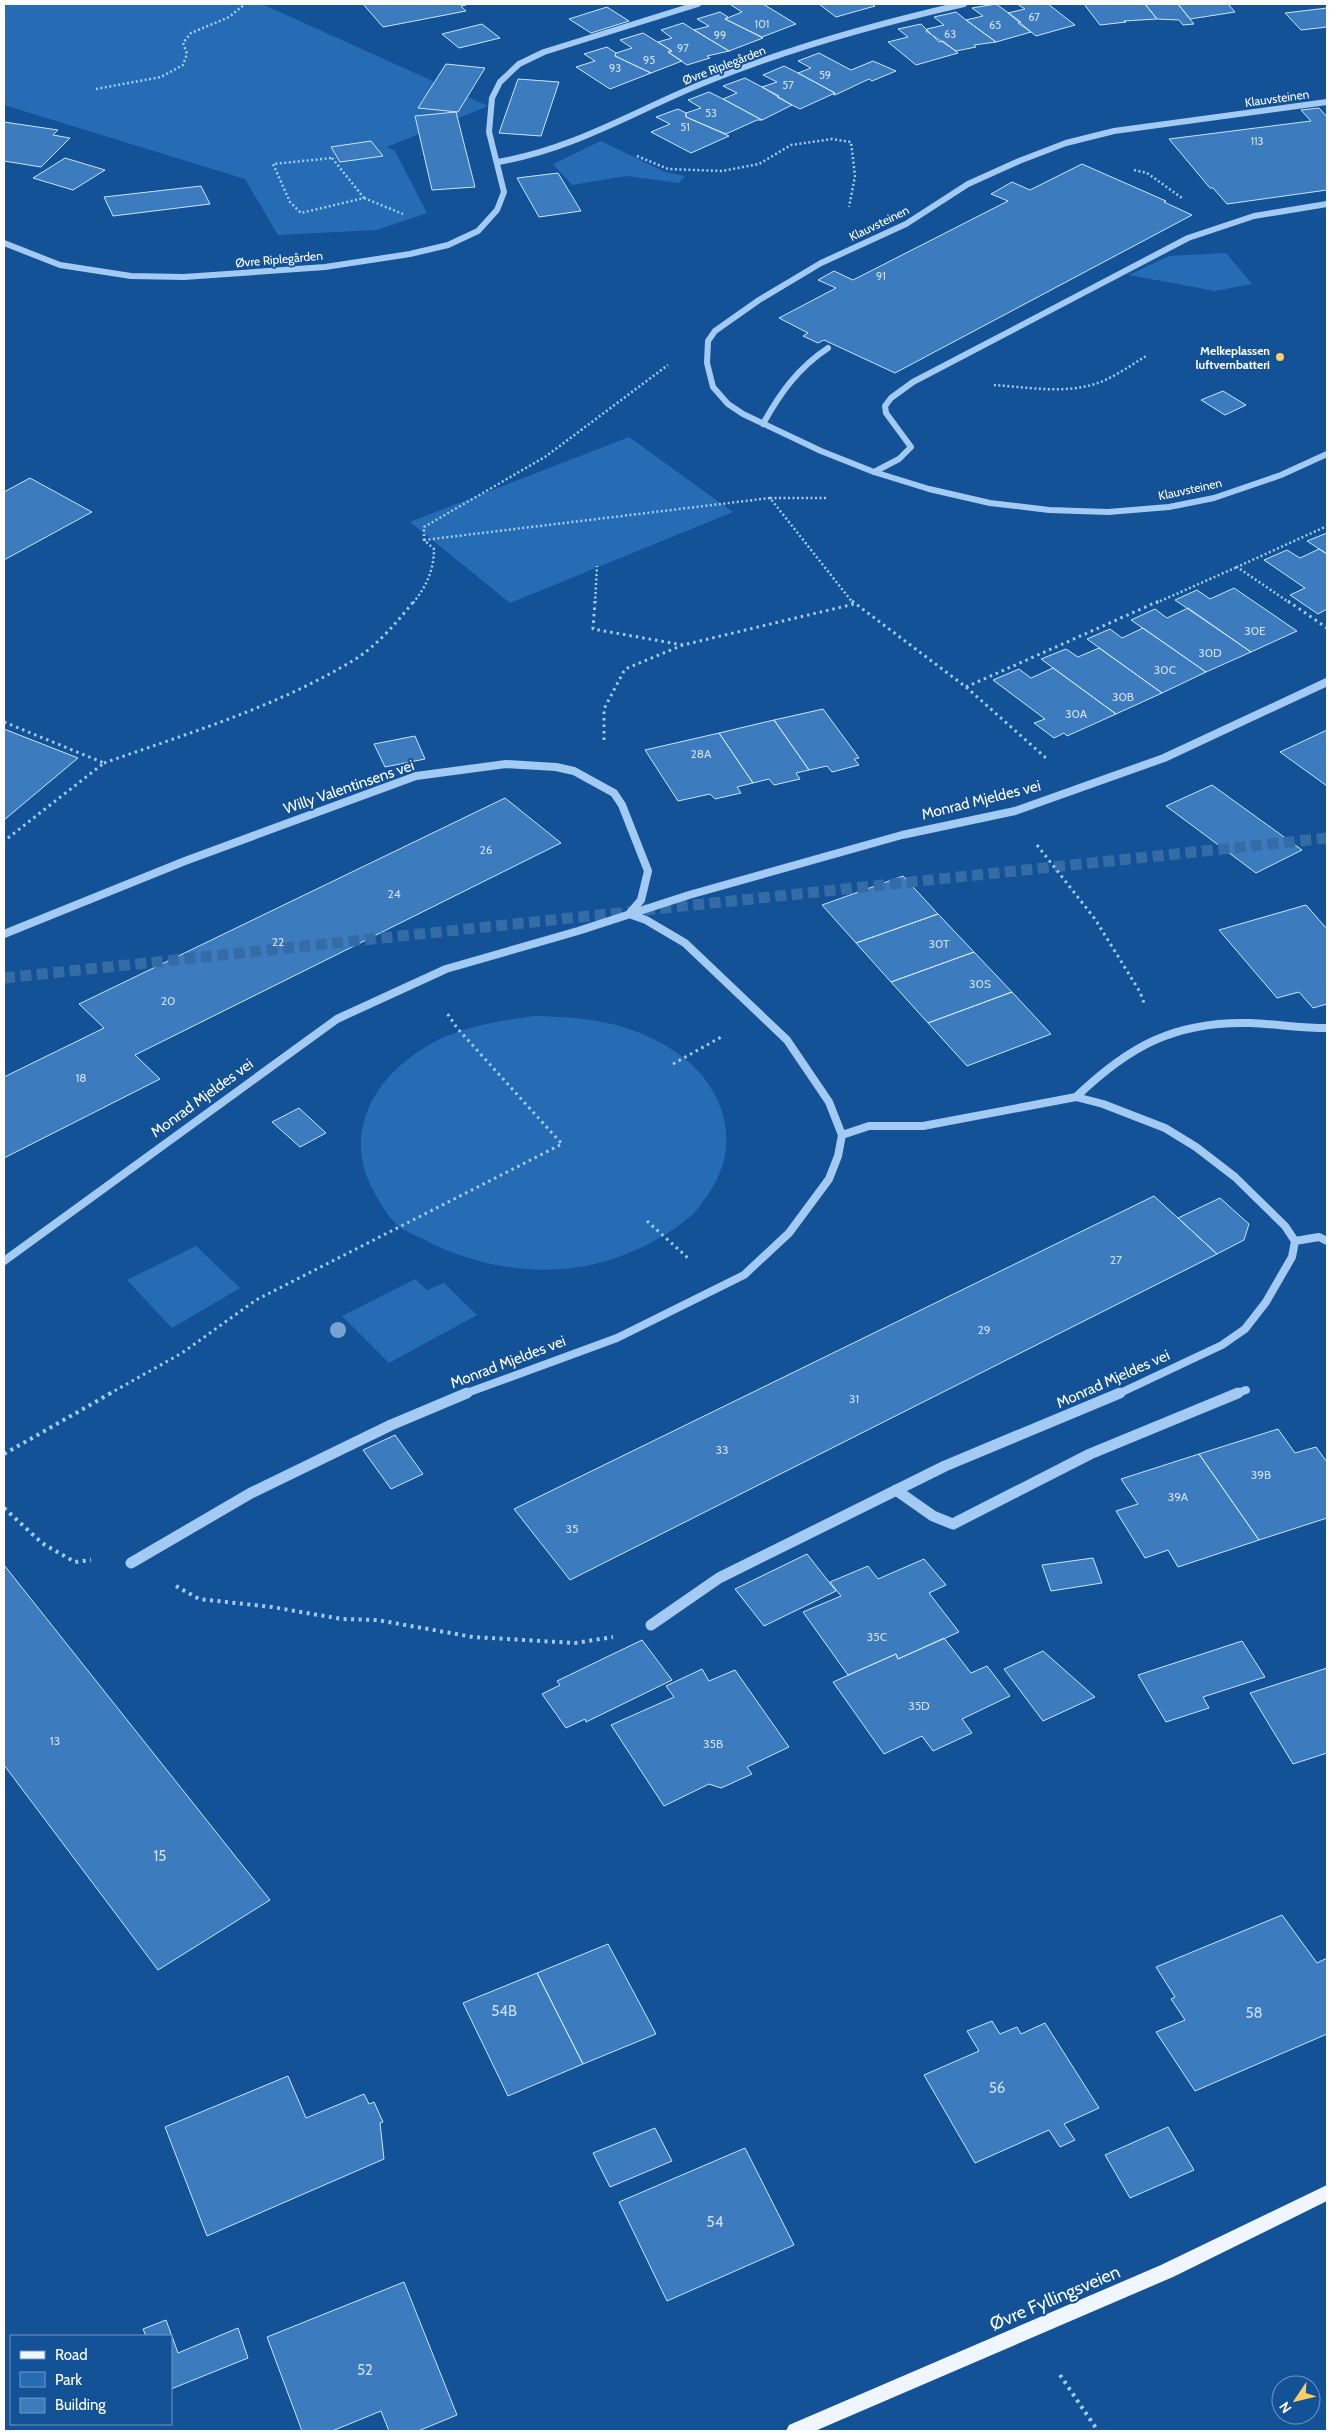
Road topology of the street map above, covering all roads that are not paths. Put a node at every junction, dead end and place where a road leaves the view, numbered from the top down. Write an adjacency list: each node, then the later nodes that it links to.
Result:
1 (698, 4): 4 (street, Øvre Riplegården)
2 (964, 4): 4 (street, Øvre Riplegården)
3 (1327, 102): 8 (street, Klauvsteinen)
4 (498, 162): 6 (street, Øvre Riplegården)
5 (1327, 204): 11 (street)
6 (4, 243)
7 (828, 348): 9 (street)
8 (713, 387): 9 (street, Klauvsteinen)
9 (763, 424): 11 (street, Klauvsteinen)
10 (1327, 454): 11 (street, Klauvsteinen)
11 (874, 472)
12 (1327, 682): 13 (street, Monrad Mjeldes vei)
13 (629, 914): 14 (street, Willy Valentinsens vei); 17 (street); 20 (street, Monrad Mjeldes vei)
14 (4, 934)
15 (1327, 1028): 16 (street)
16 (1076, 1097): 17 (street); 19 (street)
17 (842, 1135): 23 (street, Monrad Mjeldes vei)
18 (1327, 1241): 19 (street)
19 (1295, 1242): 22 (street, Monrad Mjeldes vei)
20 (4, 1261)
21 (1246, 1390): 22 (street)
22 (896, 1490): 24 (street, Monrad Mjeldes vei)
23 (130, 1563)
24 (651, 1625)
25 (1327, 2193): 26 (main road, Øvre Fyllingsveien)
26 (795, 2431)

